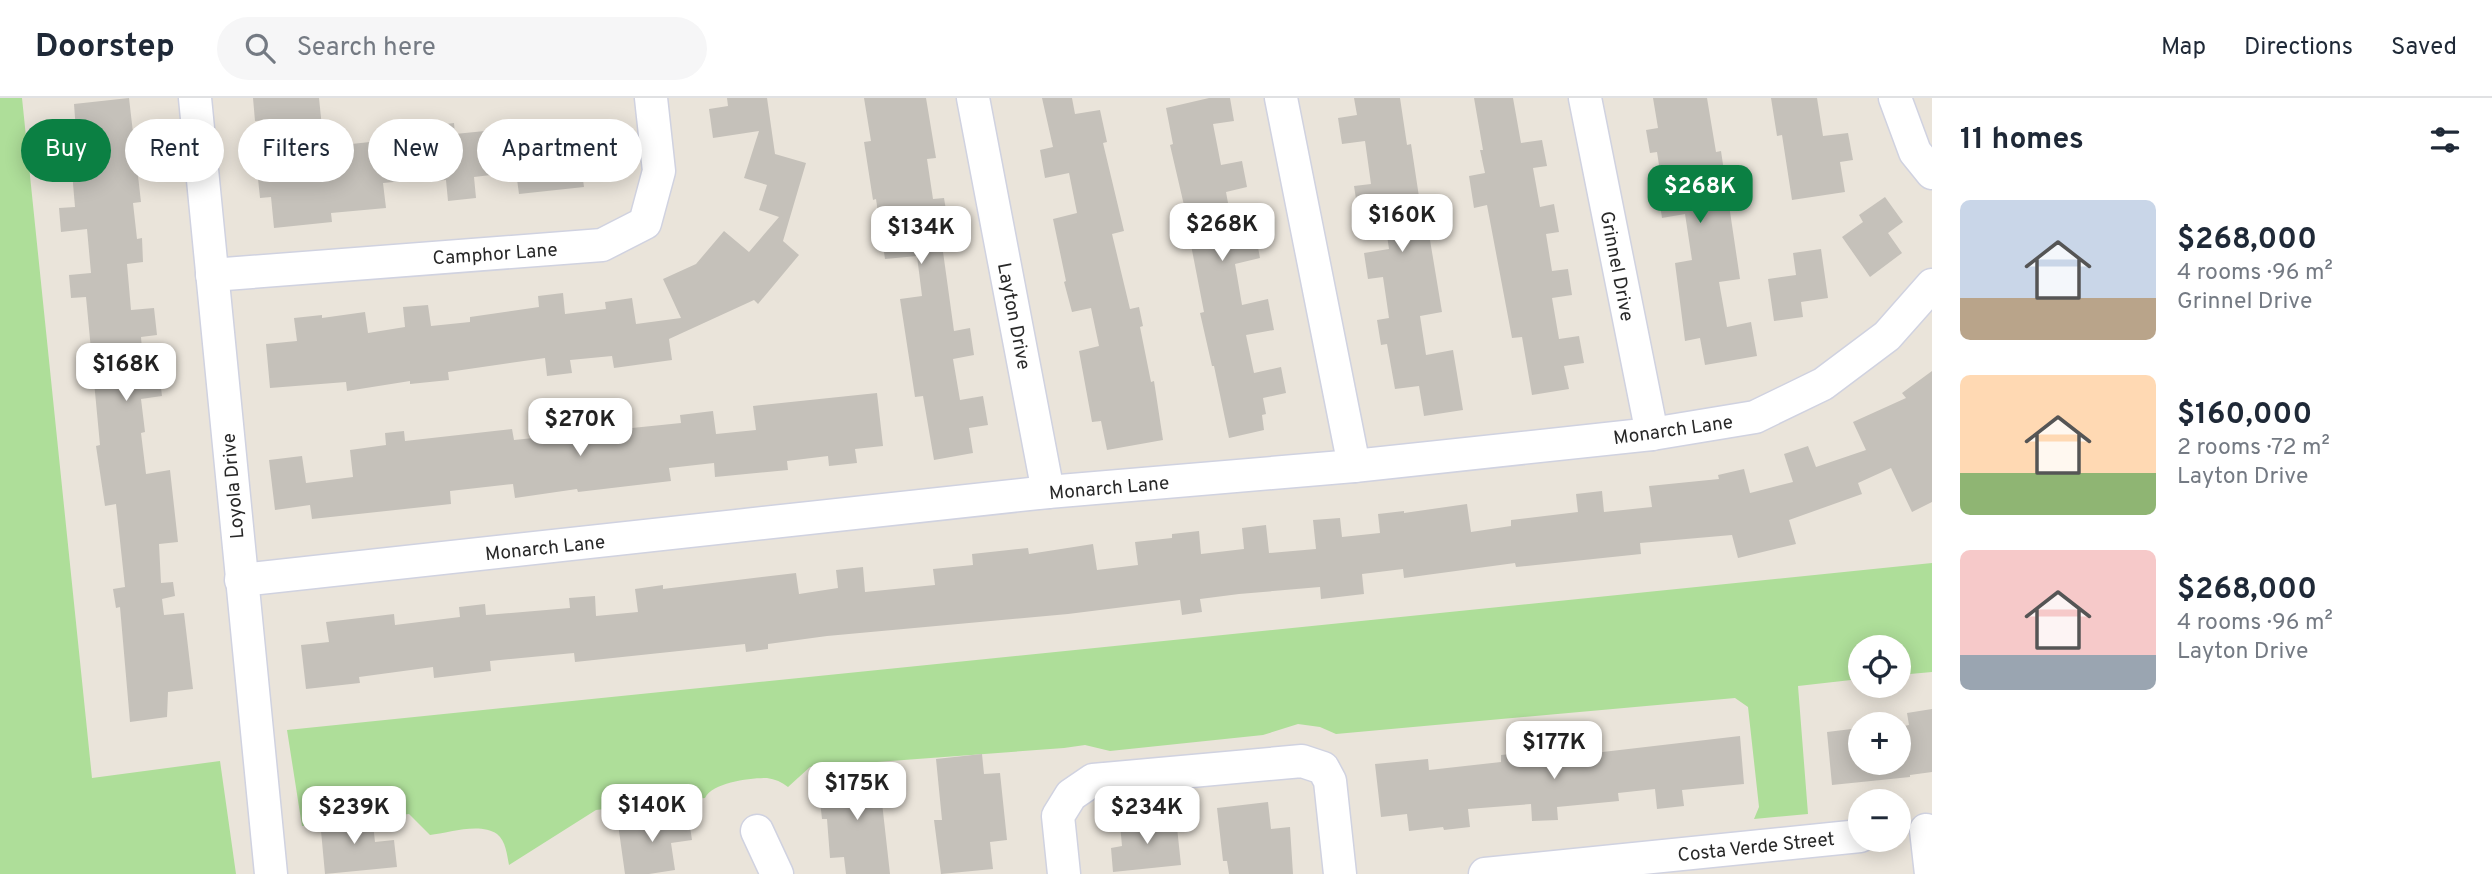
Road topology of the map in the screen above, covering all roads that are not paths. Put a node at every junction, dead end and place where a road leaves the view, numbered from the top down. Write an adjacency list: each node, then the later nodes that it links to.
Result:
1 (195, 98): 8 (street, Loyola Drive)
2 (650, 98): 8 (street, Camphor Lane)
3 (973, 98): 12 (street, Layton Drive)
4 (1281, 98): 11 (street)
5 (1584, 98): 10 (street, Grinnel Drive)
6 (1895, 98): 7 (street)
7 (1932, 173)
8 (212, 275): 13 (street, Loyola Drive)
9 (1932, 285): 10 (street, Monarch Lane)
10 (1652, 434): 11 (street, Monarch Lane)
11 (1354, 466): 12 (street, Monarch Lane)
12 (1048, 492): 13 (street, Monarch Lane)
13 (241, 580): 18 (street, Loyola Drive)
14 (1919, 830): 23 (street)
15 (757, 831): 19 (street)
16 (1848, 838): 17 (street, Costa Verde Street)
17 (1628, 867): 22 (street, Costa Verde Street)
18 (271, 874)
19 (776, 874)
20 (1064, 874): 21 (street)
21 (1340, 874)
22 (1485, 874)
23 (1931, 874)

